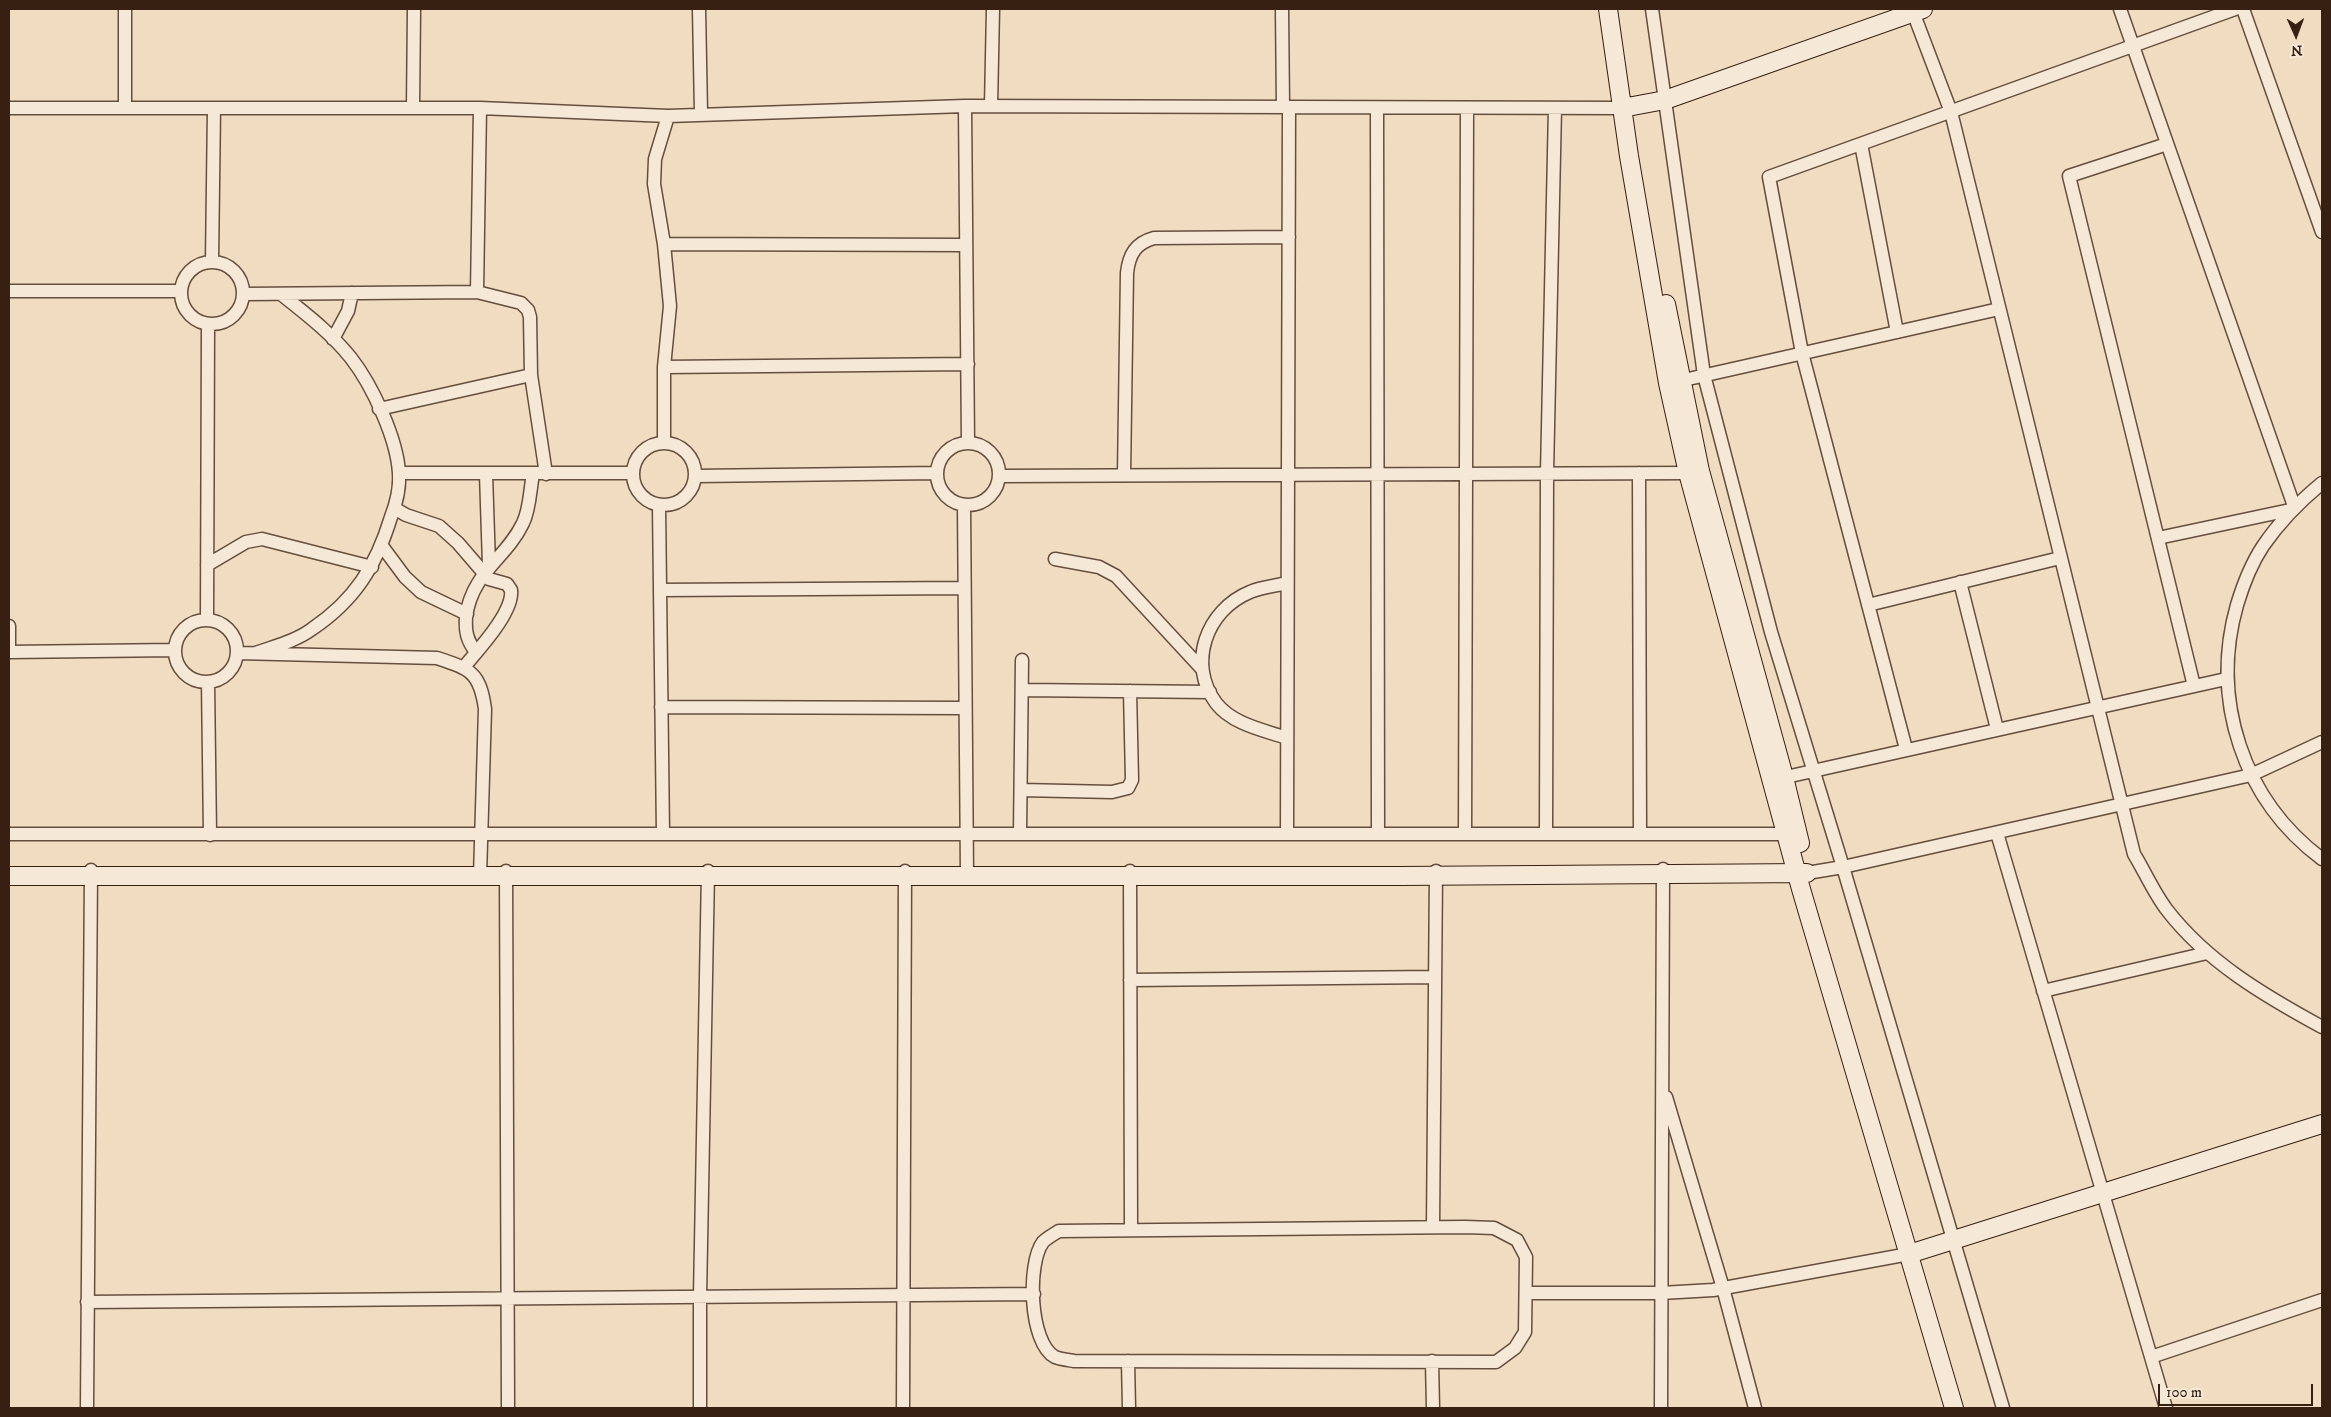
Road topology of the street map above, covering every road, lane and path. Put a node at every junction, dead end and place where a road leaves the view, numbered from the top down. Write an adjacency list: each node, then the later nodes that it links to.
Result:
1 (125, 9): 20 (street)
2 (414, 9): 22 (street)
3 (699, 9): 28 (street)
4 (993, 9): 16 (street)
5 (1282, 9): 17 (street)
6 (1608, 9): 18 (street)
7 (1618, 9): 18 (street)
8 (1652, 9): 14 (street)
9 (2120, 9): 13 (street)
10 (2235, 9): 13 (street)
11 (2244, 9): 32 (street)
12 (1918, 10): 14 (street); 27 (street)
13 (2133, 46): 27 (street); 31 (street)
14 (1665, 100): 18 (street); 51 (street)
15 (965, 106): 16 (street); 28 (street); 35 (street)
16 (991, 106): 17 (street)
17 (1286, 107): 24 (street); 33 (street)
18 (1627, 107): 25 (street); 52 (street)
19 (9, 108): 20 (street)
20 (125, 108): 21 (street)
21 (214, 108): 22 (street); 36 (street)
22 (413, 108): 23 (street)
23 (480, 108): 29 (street); 39 (street)
24 (1377, 108): 26 (street); 67 (street)
25 (1555, 108): 26 (street); 61 (street)
26 (1467, 109): 60 (street)
27 (1951, 112): 30 (street); 43 (street)
28 (701, 113): 29 (street)
29 (668, 116): 34 (street)
30 (1860, 144): 45 (street); 47 (street)
31 (2168, 144): 75 (street); 76 (street)
32 (2322, 232)
33 (1289, 237): 66 (street); 68 (street)
34 (664, 244): 35 (street); 49 (street)
35 (966, 245): 48 (street)
36 (212, 261): 38 (street); 41 (street)
37 (9, 291): 38 (street)
38 (180, 291): 44 (street)
39 (477, 292): 40 (street); 50 (street)
40 (352, 293): 42 (street); 46 (street)
41 (244, 294): 42 (street); 44 (street)
42 (281, 294): 46 (street)
43 (1999, 309): 45 (street); 78 (street)
44 (208, 324): 80 (street)
45 (1897, 332): 47 (street)
46 (333, 339): 53 (street)
47 (1802, 353): 51 (street); 87 (street)
48 (968, 364): 49 (street); 55 (street)
49 (664, 367): 54 (street)
50 (531, 375): 53 (street); 65 (street)
51 (1704, 375): 52 (street); 112 (street)
52 (1675, 382): 62 (street); 114 (street)
53 (379, 409): 57 (street)
54 (664, 443): 58 (street); 69 (street)
55 (968, 443): 59 (street); 70 (street)
56 (1639, 472): 61 (street); 62 (street); 127 (street)
57 (399, 473): 63 (street); 74 (street)
58 (632, 473): 65 (street); 73 (street)
59 (936, 473): 69 (street); 72 (street)
60 (1466, 473): 61 (street); 67 (street); 125 (street)
61 (1547, 473): 126 (street)
62 (1688, 473): 114 (street)
63 (486, 474): 64 (street); 82 (street)
64 (533, 474): 65 (street); 82 (street)
65 (546, 474)
66 (1287, 474): 67 (street); 68 (street); 84 (street)
67 (1379, 474): 120 (street)
68 (1124, 475): 70 (street)
69 (696, 476): 73 (street)
70 (1000, 476): 72 (street)
71 (2322, 482): 75 (street)
72 (964, 505): 85 (street)
73 (659, 506): 86 (street)
74 (394, 508): 77 (street); 82 (street)
75 (2292, 508): 76 (street); 99 (street)
76 (2158, 538): 101 (street)
77 (382, 546): 81 (street); 88 (street)
78 (2060, 558): 83 (street); 106 (street)
79 (1055, 559): 98 (street)
80 (207, 565): 81 (street); 89 (street)
81 (372, 567): 95 (street)
82 (486, 569): 88 (street); 93 (street)
83 (1960, 582): 87 (street); 108 (street)
84 (1287, 583): 98 (street); 109 (street)
85 (964, 588): 86 (street); 107 (street)
86 (660, 590): 105 (street)
87 (1868, 605): 111 (street)
88 (467, 614): 93 (street)
89 (207, 620): 91 (street); 94 (street)
90 (9, 626): 92 (street)
91 (174, 650): 92 (street); 100 (street)
92 (9, 652)
93 (476, 652): 97 (street)
94 (238, 653): 95 (street); 100 (street)
95 (256, 653): 97 (street)
96 (1022, 660): 102 (street)
97 (464, 667): 123 (street)
98 (1202, 669): 104 (street)
99 (2226, 679): 101 (street); 113 (street)
100 (208, 682): 129 (street)
101 (2194, 686): 106 (street)
102 (1023, 690): 103 (street); 115 (street)
103 (1130, 691): 104 (street); 115 (street)
104 (1210, 692): 109 (street)
105 (661, 707): 107 (street); 124 (street)
106 (2097, 707): 108 (street); 116 (street)
107 (965, 708): 117 (street)
108 (1997, 729): 111 (street)
109 (1287, 738): 119 (street)
110 (2322, 742): 113 (street)
111 (1906, 748): 112 (street)
112 (1813, 769): 114 (street); 131 (street)
113 (2251, 775): 116 (street); 130 (street)
114 (1777, 778): 128 (street); 133 (street)
115 (1021, 790): 118 (street)
116 (2122, 806): 121 (street); 144 (street)
117 (967, 833): 118 (street); 124 (street); 139 (street)
118 (1020, 833): 119 (street)
119 (1287, 833): 120 (street)
120 (1378, 833): 125 (street)
121 (1997, 833): 131 (street); 147 (street)
122 (9, 834): 129 (street)
123 (480, 834): 124 (street); 129 (street); 135 (street)
124 (662, 834)
125 (1465, 834): 126 (street)
126 (1546, 834): 127 (street)
127 (1640, 834): 128 (street)
128 (1786, 834): 133 (street)
129 (210, 835)
130 (2322, 859)
131 (1843, 867): 133 (street); 154 (street)
132 (9, 869): 142 (street)
133 (1804, 871): 134 (street); 155 (street)
134 (1663, 872): 141 (street); 149 (street)
135 (480, 873): 136 (street); 142 (street)
136 (506, 873): 137 (street); 162 (street)
137 (708, 873): 138 (street); 161 (street)
138 (905, 873): 139 (street); 160 (street)
139 (967, 873): 140 (street)
140 (1130, 873): 141 (street); 146 (street)
141 (1436, 873): 145 (street)
142 (91, 874): 143 (street); 164 (street)
143 (9, 876)
144 (2207, 953): 147 (street); 148 (street)
145 (1435, 977): 146 (street); 152 (street)
146 (1130, 980): 153 (street)
147 (2043, 991): 151 (street)
148 (2322, 1027)
149 (1662, 1082): 156 (street); 158 (street)
150 (2322, 1124): 151 (street)
151 (2102, 1193): 154 (street); 165 (street)
152 (1433, 1227): 153 (street); 157 (street)
153 (1131, 1230): 159 (street)
154 (1954, 1240): 155 (street); 178 (street)
155 (1913, 1253): 156 (street); 176 (street); 177 (street)
156 (1724, 1288): 158 (street); 175 (street)
157 (1526, 1293): 158 (street); 167 (street)
158 (1661, 1293): 174 (street)
159 (1034, 1294): 160 (street); 166 (street)
160 (904, 1295): 161 (street); 171 (street)
161 (700, 1297): 162 (street); 170 (street)
162 (509, 1299): 164 (street); 169 (street)
163 (2322, 1300): 165 (street)
164 (88, 1302): 168 (street)
165 (2151, 1356): 179 (street)
166 (1128, 1361): 167 (street); 172 (street)
167 (1432, 1362): 173 (street)
168 (87, 1408)
169 (508, 1408)
170 (700, 1408)
171 (903, 1408)
172 (1129, 1408)
173 (1432, 1408)
174 (1661, 1408)
175 (1754, 1408)
176 (1954, 1408)
177 (1963, 1408)
178 (2003, 1408)
179 (2166, 1408)

